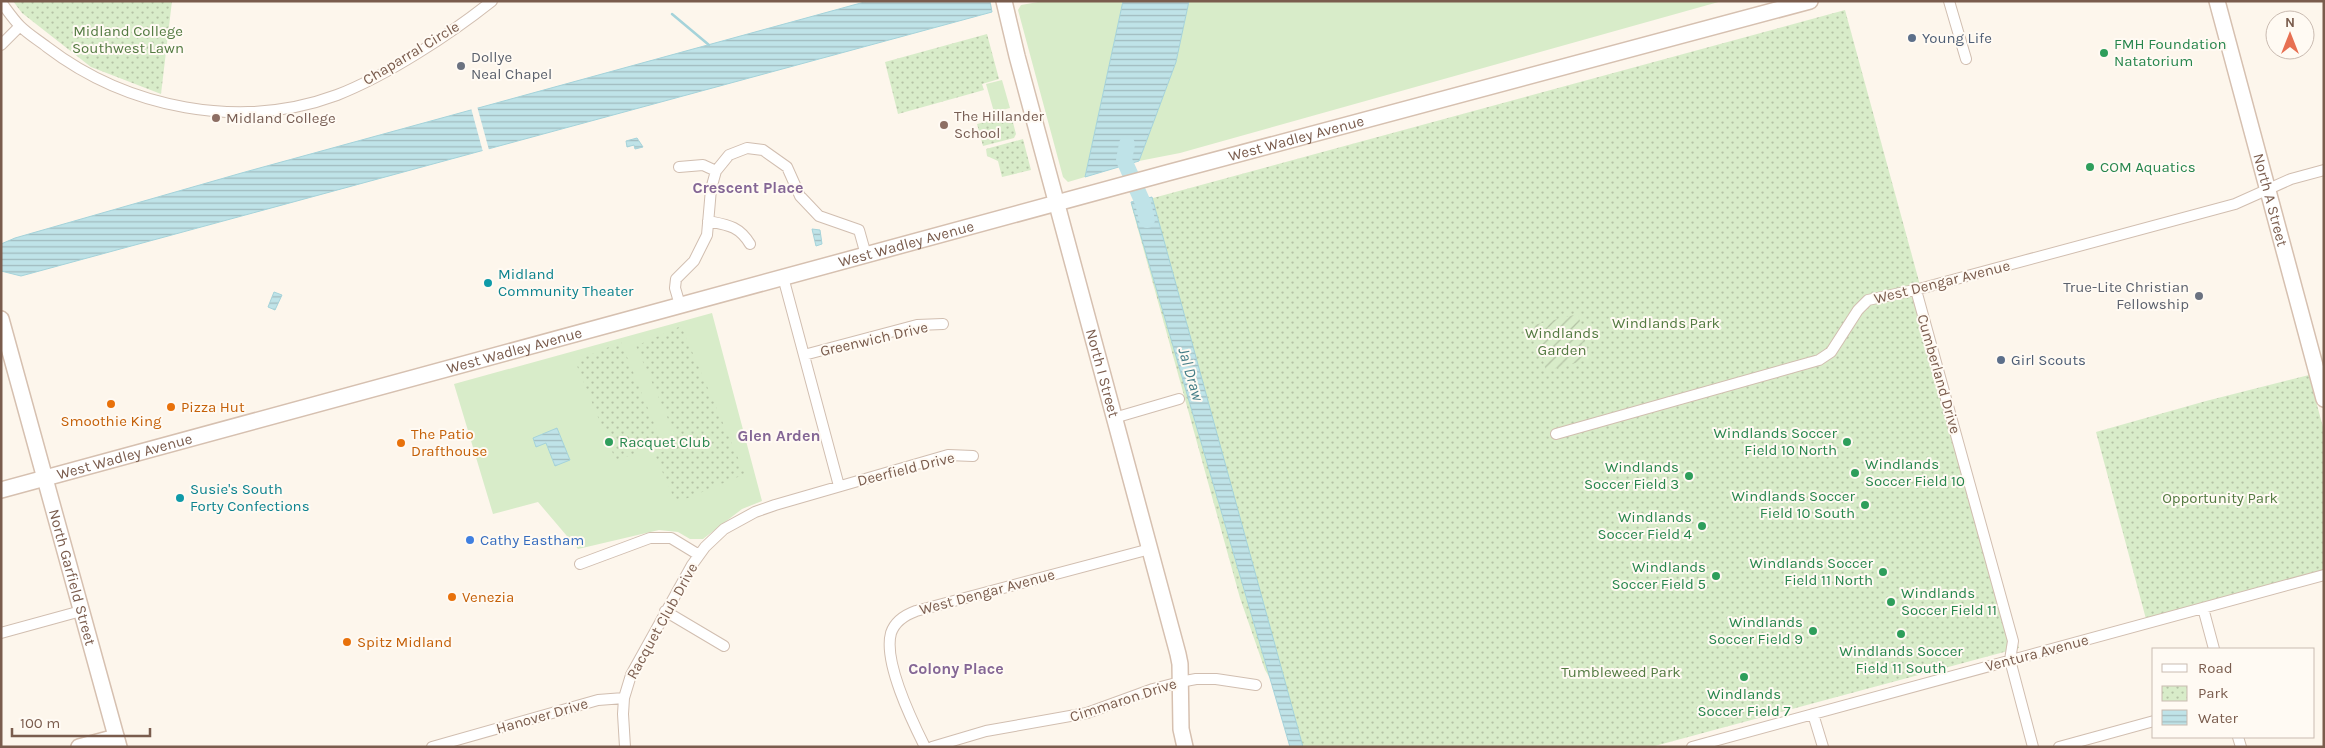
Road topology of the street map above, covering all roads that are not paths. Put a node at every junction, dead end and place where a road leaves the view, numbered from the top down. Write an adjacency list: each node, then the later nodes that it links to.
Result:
1 (492, 1): 7 (street, Chaparral Circle)
2 (1004, 1): 14 (main road, North I Street)
3 (1810, 1): 14 (main road, West Wadley Avenue)
4 (1949, 1): 9 (street)
5 (2217, 1): 13 (main road, North A Street)
6 (1, 2): 7 (street, Chaparral Circle)
7 (20, 26): 8 (street)
8 (1, 45)
9 (1966, 59)
10 (679, 167): 12 (street)
11 (2324, 170): 13 (street, West Dengar Avenue)
12 (716, 171): 15 (street); 17 (street)
13 (2268, 190): 19 (street, West Dengar Avenue); 25 (main road, North A Street)
14 (1056, 203): 17 (main road, West Wadley Avenue); 26 (main road, North I Street)
15 (708, 221): 16 (street); 20 (street)
16 (750, 244)
17 (866, 255): 18 (main road, West Wadley Avenue)
18 (784, 277): 20 (main road, West Wadley Avenue); 23 (street)
19 (1916, 290): 27 (street, West Dengar Avenue); 42 (street, Cumberland Drive)
20 (680, 305): 29 (main road, West Wadley Avenue)
21 (1, 319): 29 (main road, North Garfield Street)
22 (943, 324): 23 (street, Greenwich Drive)
23 (804, 355): 30 (street)
24 (1179, 399): 26 (street)
25 (2324, 399)
26 (1114, 418): 32 (main road, North I Street)
27 (1556, 434)
28 (973, 456): 30 (street, Deerfield Drive)
29 (44, 478): 31 (main road, West Wadley Avenue); 37 (main road, North Garfield Street)
30 (840, 486): 33 (street, Racquet Club Drive)
31 (1, 490)
32 (1150, 549): 43 (main road, North I Street); 52 (street, West Dengar Avenue)
33 (699, 555): 34 (street, Racquet Club Drive); 38 (street, Racquet Club Drive)
34 (580, 564)
35 (2324, 575): 36 (street, Ventura Avenue)
36 (2203, 608): 41 (street); 42 (street, Ventura Avenue)
37 (81, 611): 39 (street); 48 (main road, North Garfield Street)
38 (665, 611): 40 (street); 45 (street, Racquet Club Drive)
39 (1, 633)
40 (724, 646)
41 (2214, 648)
42 (2010, 660): 46 (street, Ventura Avenue); 57 (street, Cumberland Drive)
43 (1180, 682): 44 (street, Cimmaron Drive); 53 (street, Cimmaron Drive); 54 (main road, North I Street)
44 (1256, 685)
45 (624, 698): 50 (street, Hanover Drive); 51 (street, Racquet Club Drive)
46 (1813, 714): 55 (street, Ventura Avenue); 56 (street)
47 (2152, 722): 58 (street)
48 (117, 742): 49 (main road)
49 (79, 747)
50 (432, 747)
51 (625, 747)
52 (925, 747)
53 (932, 747)
54 (1185, 747)
55 (1692, 747)
56 (1823, 747)
57 (2033, 747)
58 (2059, 747)

